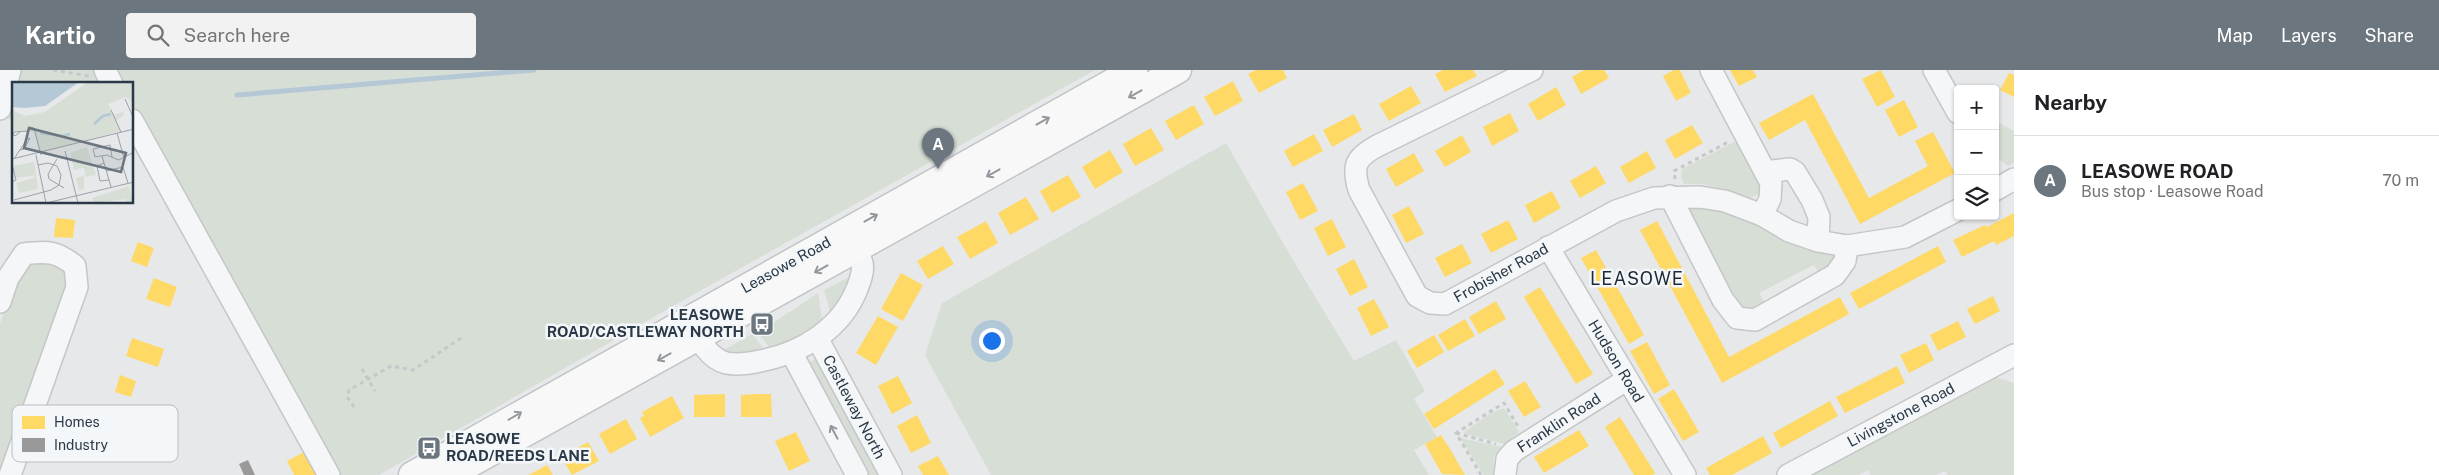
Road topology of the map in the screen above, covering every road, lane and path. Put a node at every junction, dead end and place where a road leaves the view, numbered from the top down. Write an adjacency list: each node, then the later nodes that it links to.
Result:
1 (10, 70): 10 (street)
2 (53, 70): 8 (path)
3 (1134, 70): 17 (main road, Leasowe Road, one-way to 3)
4 (1178, 70): 17 (main road, Leasowe Road, one-way to 17)
5 (1532, 70): 20 (street, Frobisher Road)
6 (1711, 70): 12 (street)
7 (1934, 70): 9 (street)
8 (109, 78)
9 (1954, 106)
10 (0, 109)
11 (134, 124): 37 (street)
12 (1744, 133): 13 (street); 14 (path)
13 (1765, 172): 16 (street); 18 (street)
14 (1674, 197): 16 (street, Frobisher Road); 19 (street); 20 (street, Frobisher Road)
15 (1954, 212): 19 (street, Frobisher Road)
16 (1762, 215): 18 (street, Frobisher Road)
17 (851, 241): 22 (main road, Leasowe Road); 24 (street, Leasowe Road)
18 (1818, 241): 19 (street, Frobisher Road)
19 (1847, 246)
20 (1548, 247): 29 (street, Hudson Road)
21 (0, 302): 31 (street)
22 (693, 329): 25 (street, Leasowe Road); 38 (main road, Leasowe Road, one-way to 22); 39 (main road, Leasowe Road, one-way to 39)
23 (461, 338): 28 (path)
24 (817, 338): 25 (street, Leasowe Road); 41 (street, Castleway North)
25 (791, 352): 40 (street, Castleway North, one-way to 25)
26 (2014, 355): 45 (street, Livingstone Road)
27 (362, 369): 28 (path)
28 (368, 378): 30 (path); 32 (path)
29 (1626, 380): 34 (street, Franklin Road); 44 (street, Hudson Road)
30 (375, 392)
31 (35, 405)
32 (354, 407)
33 (1456, 433): 34 (path); 34 (path); 42 (path)
34 (1521, 445): 43 (street, Franklin Road)
35 (15, 462): 36 (street)
36 (10, 475)
37 (329, 475)
38 (412, 475)
39 (450, 475)
40 (857, 475)
41 (891, 475)
42 (1482, 475)
43 (1505, 475)
44 (1685, 475)
45 (1788, 475)

